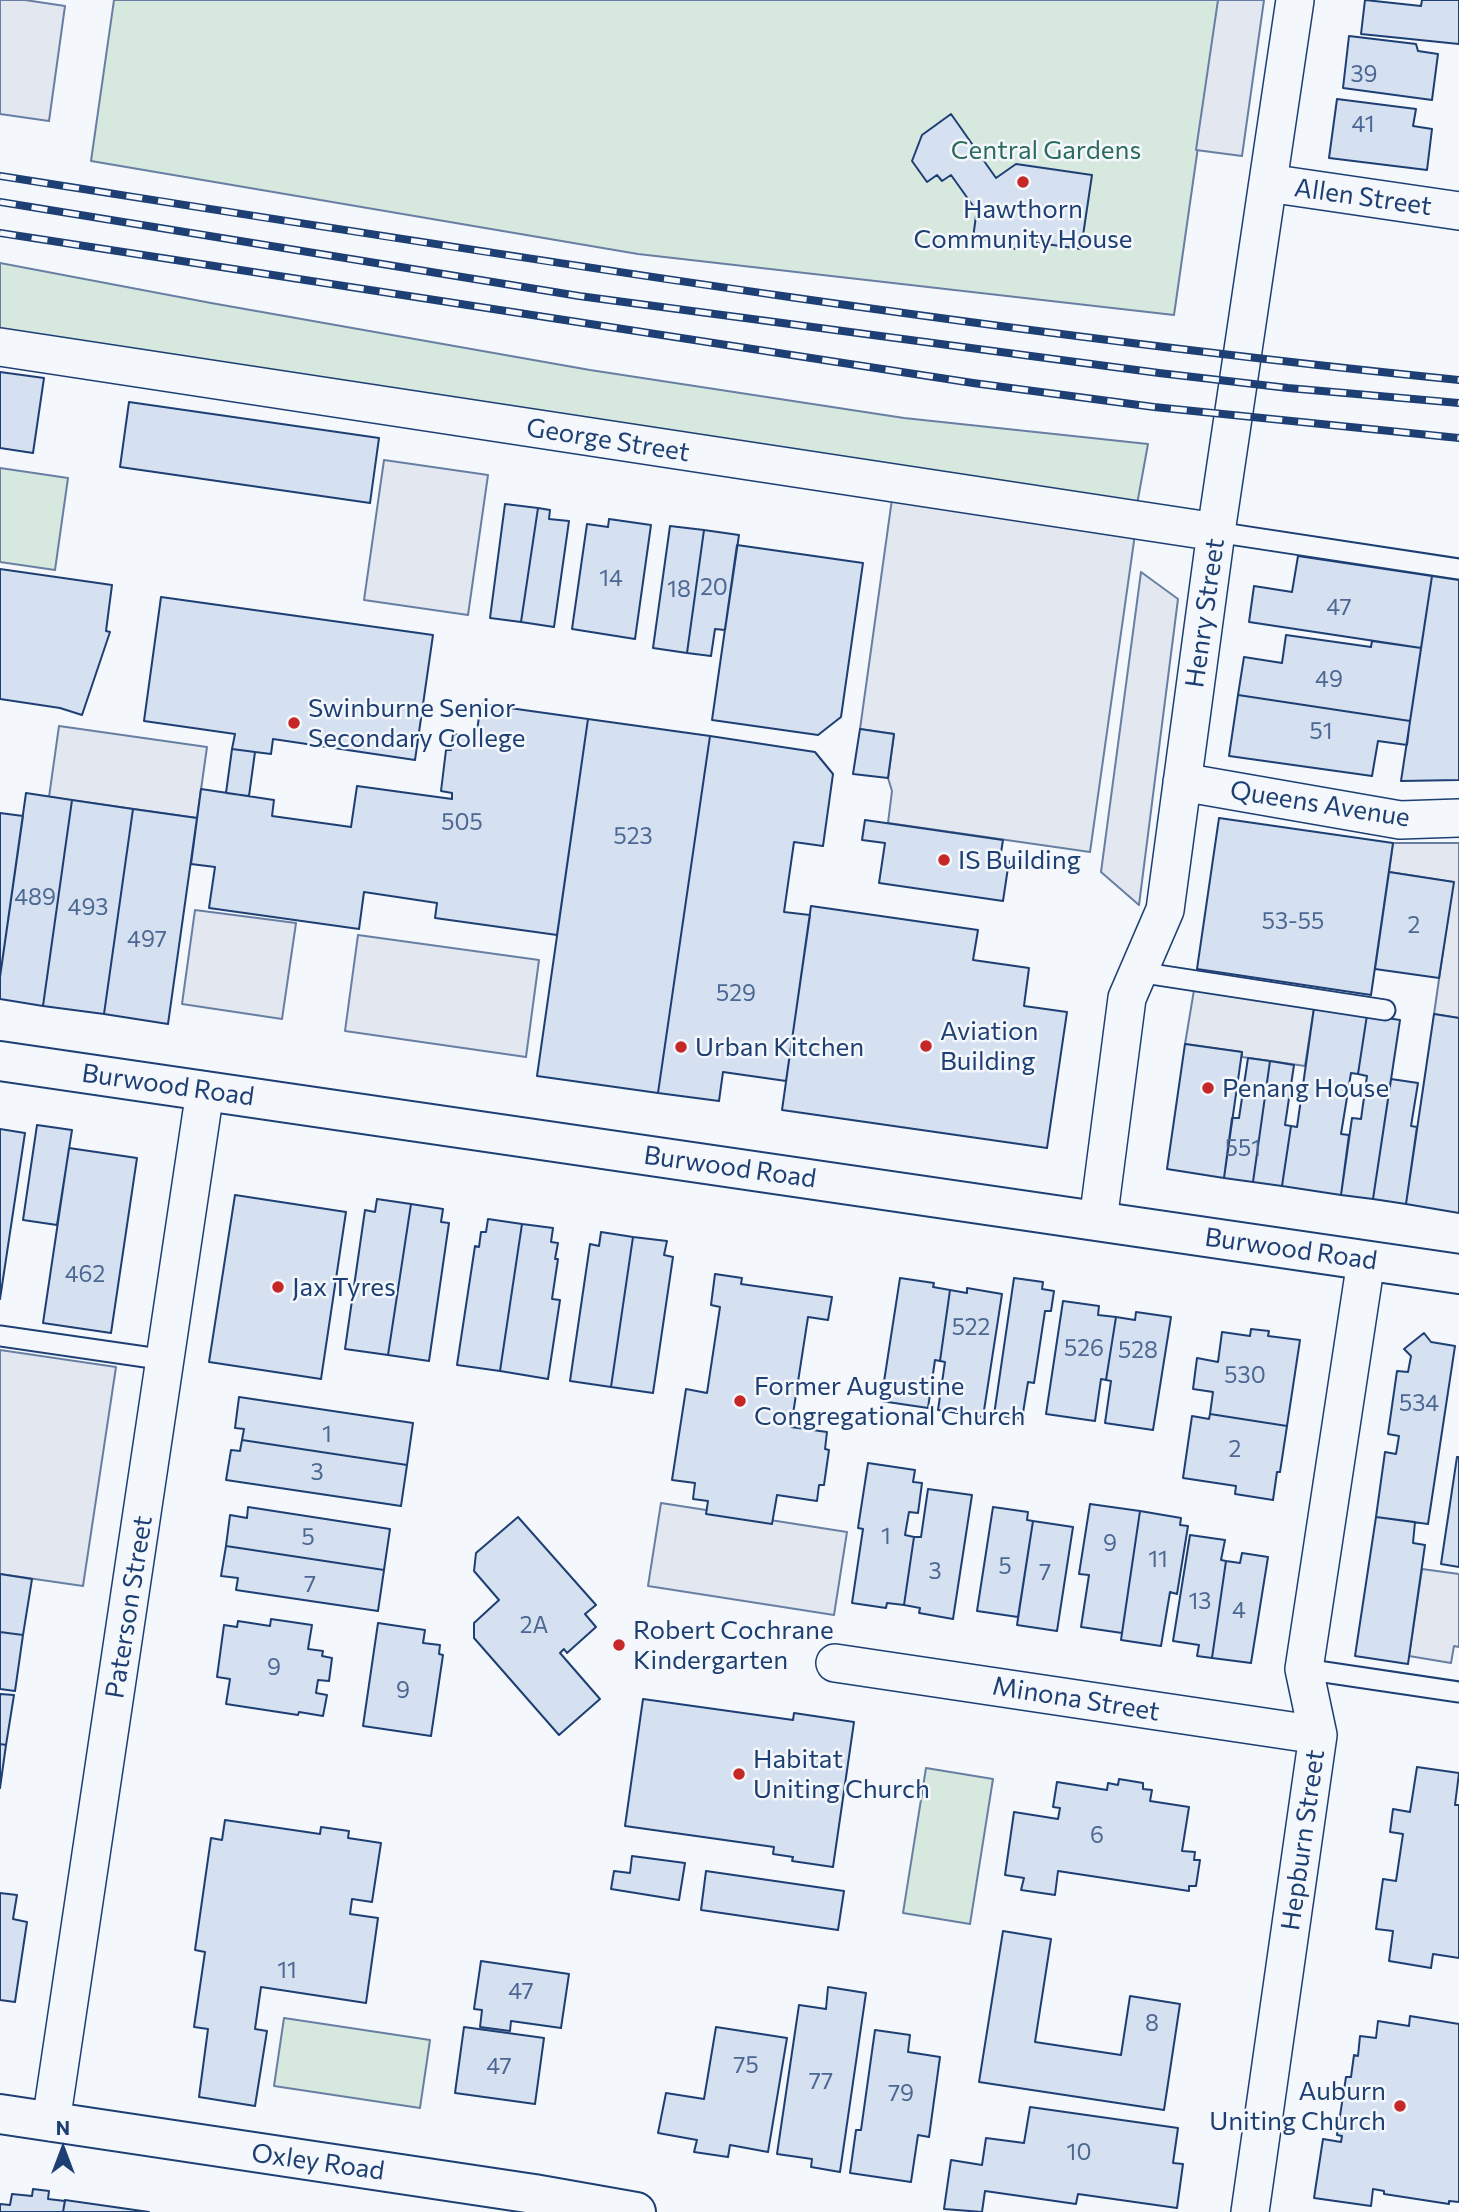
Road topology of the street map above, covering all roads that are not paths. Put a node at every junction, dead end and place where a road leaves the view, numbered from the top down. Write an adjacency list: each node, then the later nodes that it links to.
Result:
1 (1295, 0): 2 (street, Henry Street)
2 (1268, 183): 3 (street, Allen Street); 5 (street, Henry Street)
3 (1459, 211)
4 (0, 347): 5 (street, George Street)
5 (1216, 532): 6 (lane); 7 (street, Henry Street)
6 (1459, 569)
7 (1182, 782): 8 (street, Queens Avenue); 9 (street, Henry Street)
8 (1459, 818)
9 (1138, 972): 10 (lane); 13 (street, Henry Street)
10 (1385, 1010)
11 (0, 1060): 12 (main road, Burwood Road)
12 (205, 1091): 13 (main road, Burwood Road); 17 (street, Paterson Street)
13 (1098, 1221): 14 (main road, Burwood Road)
14 (1366, 1261): 15 (main road, Burwood Road); 19 (street, Hepburn Street)
15 (1459, 1275)
16 (0, 1336): 17 (lane)
17 (166, 1360): 23 (street, Paterson Street)
18 (835, 1662): 21 (street, Minona Street)
19 (1304, 1669): 20 (lane); 21 (street, Hepburn Street)
20 (1459, 1692)
21 (1318, 1735): 26 (street, Hepburn Street)
22 (0, 2114): 23 (main road, Oxley Road)
23 (51, 2122): 24 (main road, Oxley Road)
24 (532, 2203): 25 (main road, Oxley Road)
25 (636, 2212)
26 (1250, 2212)

